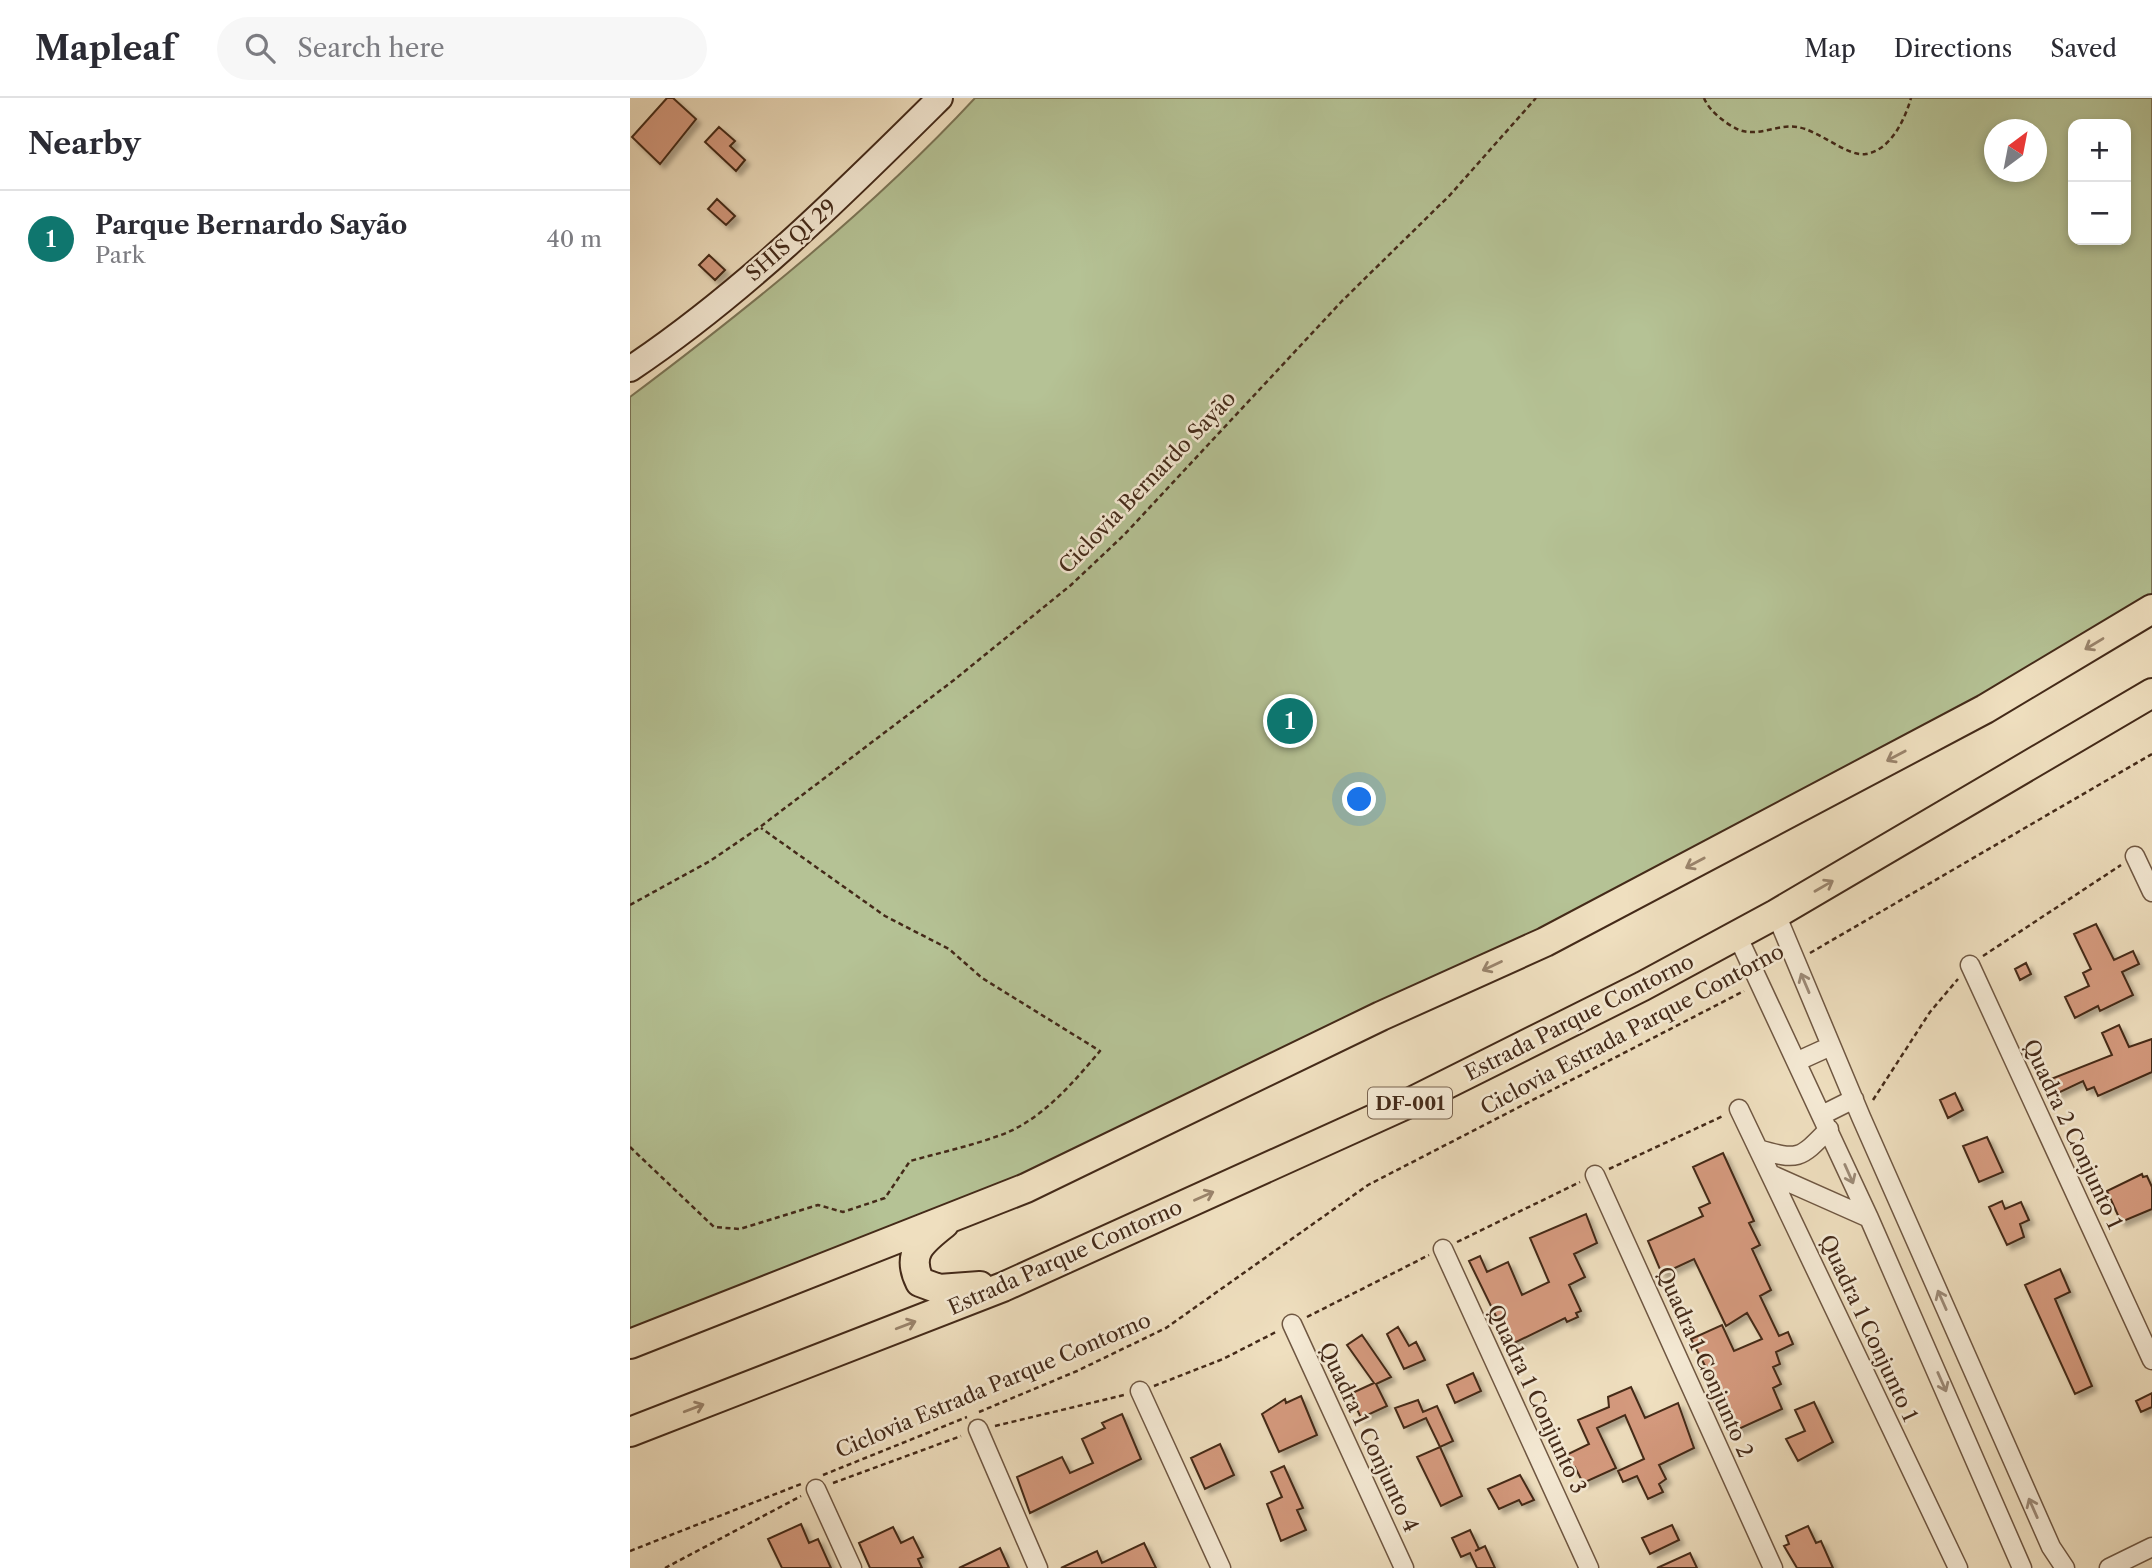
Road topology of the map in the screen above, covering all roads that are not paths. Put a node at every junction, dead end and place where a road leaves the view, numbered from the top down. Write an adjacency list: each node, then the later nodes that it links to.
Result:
1 (940, 98): 2 (street, SHIS QI 29)
2 (630, 369)
3 (2152, 609): 18 (main road, one-way to 18)
4 (2152, 693): 7 (main road, Estrada Parque Contorno / DF-001, one-way to 4)
5 (2135, 856): 6 (street)
6 (2152, 891)
7 (1776, 914): 8 (main road, Estrada Parque Contorno / DF-001); 10 (street, one-way to 7)
8 (1737, 936): 11 (street); 21 (main road, Estrada Parque Contorno / DF-001, one-way to 8)
9 (1970, 965): 24 (street, Quadra 2 Conjunto 1)
10 (1832, 1046): 11 (street); 12 (street)
11 (1798, 1061): 14 (street)
12 (1854, 1099): 14 (street); 38 (street, one-way to 12)
13 (1739, 1108): 15 (street, Quadra 1 Conjunto 1)
14 (1826, 1122): 15 (street); 19 (street, one-way to 19)
15 (1758, 1149): 16 (street, Quadra 1 Conjunto 1)
16 (1770, 1174): 19 (street); 36 (street, Quadra 1 Conjunto 1)
17 (1595, 1175): 35 (street, Quadra 1 Conjunto 2)
18 (957, 1214): 21 (main road); 23 (main road)
19 (1869, 1218): 37 (street, one-way to 37)
20 (1443, 1249): 34 (street, Quadra 1 Conjunto 3)
21 (1003, 1287): 27 (main road, Estrada Parque Contorno / DF-001, one-way to 21)
22 (1292, 1324): 33 (street, Quadra 1 Conjunto 4)
23 (630, 1344)
24 (2152, 1360)
25 (1140, 1391): 32 (street)
26 (978, 1430): 31 (street)
27 (630, 1432)
28 (812, 1483): 30 (street)
29 (2152, 1547): 39 (street)
30 (852, 1568)
31 (1038, 1568)
32 (1221, 1568)
33 (1404, 1568)
34 (1589, 1568)
35 (1773, 1568)
36 (1958, 1568)
37 (2022, 1568)
38 (2065, 1568)
39 (2109, 1568)

